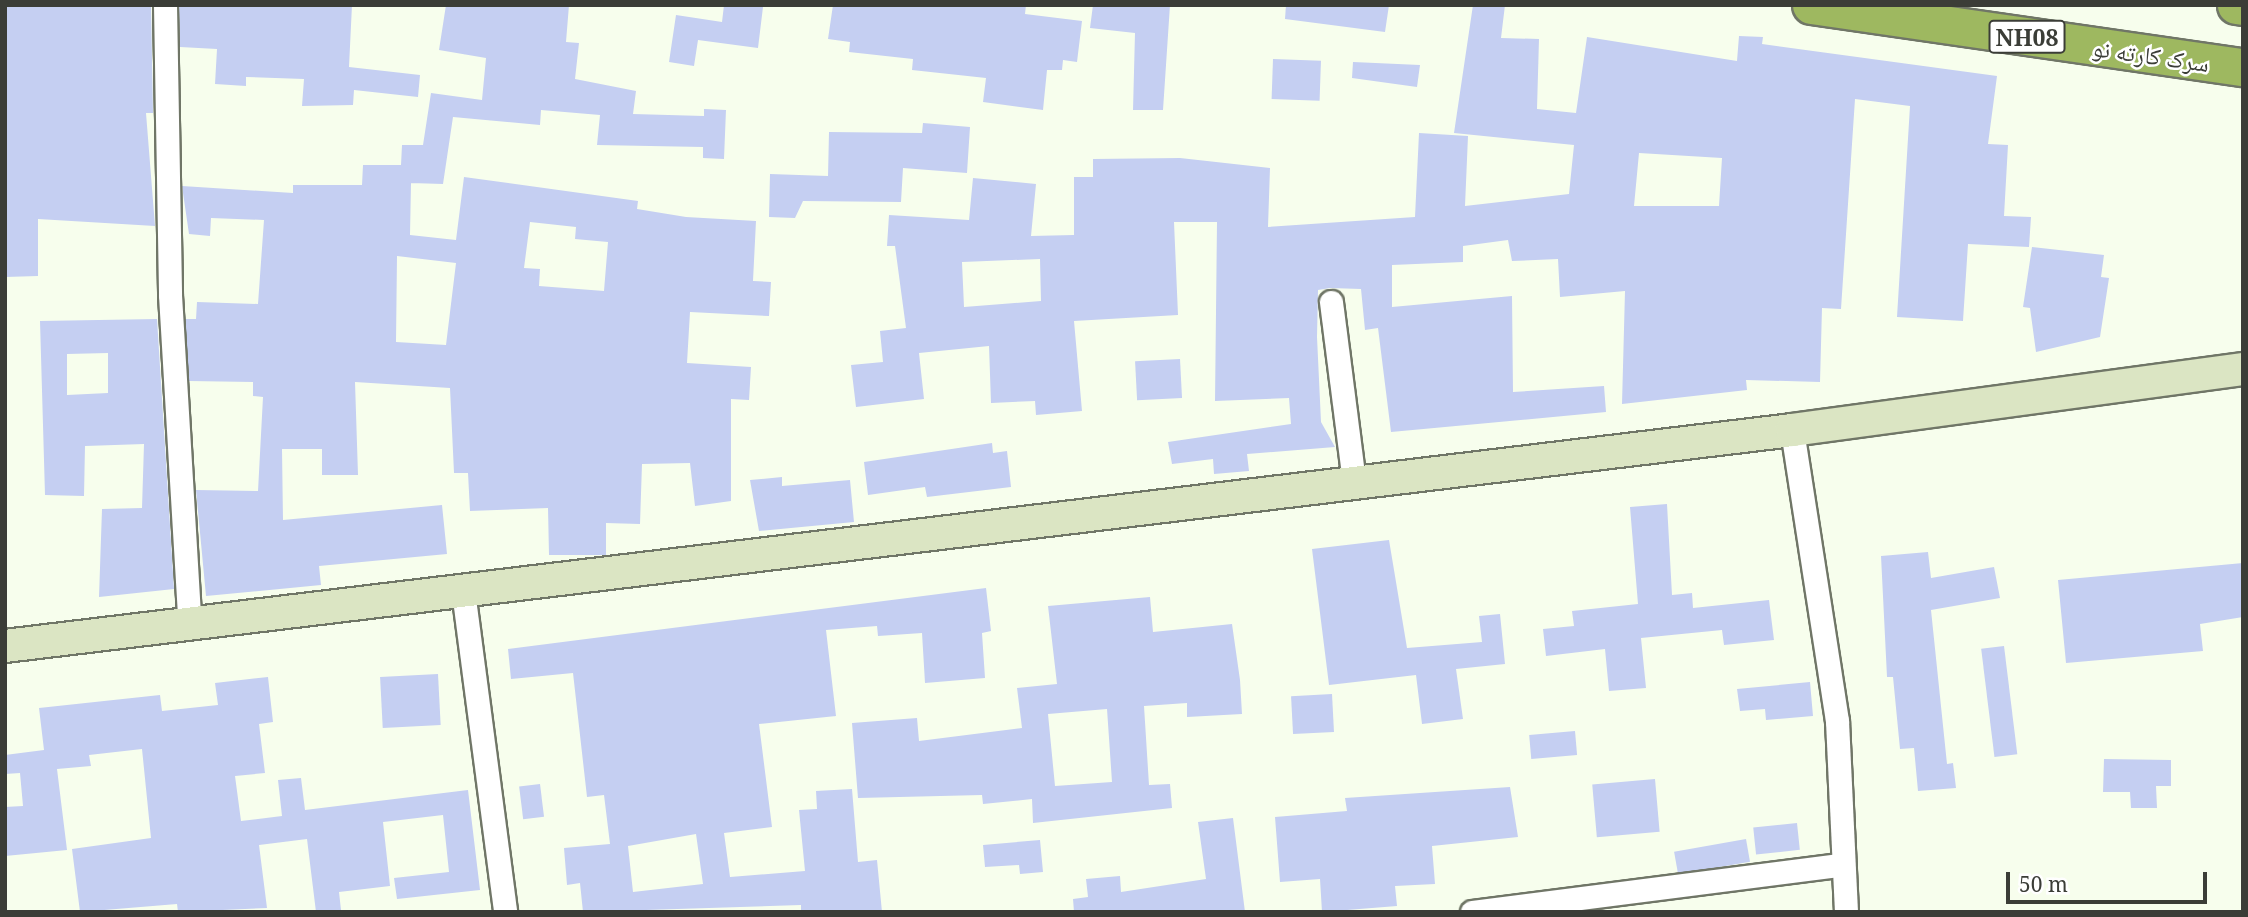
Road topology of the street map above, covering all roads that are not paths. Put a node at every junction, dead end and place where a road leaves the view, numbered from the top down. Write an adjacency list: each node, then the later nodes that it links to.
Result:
1 (166, 5): 11 (street)
2 (1811, 5): 5 (highway, سرک کارته نو / NH08)
3 (2236, 5): 4 (highway)
4 (2243, 6)
5 (2243, 67)
6 (1331, 302): 9 (street)
7 (2243, 369): 8 (main road)
8 (1792, 430): 9 (main road); 13 (street)
9 (1353, 482): 10 (main road)
10 (463, 591): 11 (main road); 15 (street)
11 (191, 627): 12 (main road)
12 (5, 646)
13 (1840, 865): 14 (street); 17 (street)
14 (1596, 902): 16 (street)
15 (505, 912)
16 (1472, 912)
17 (1846, 912)

